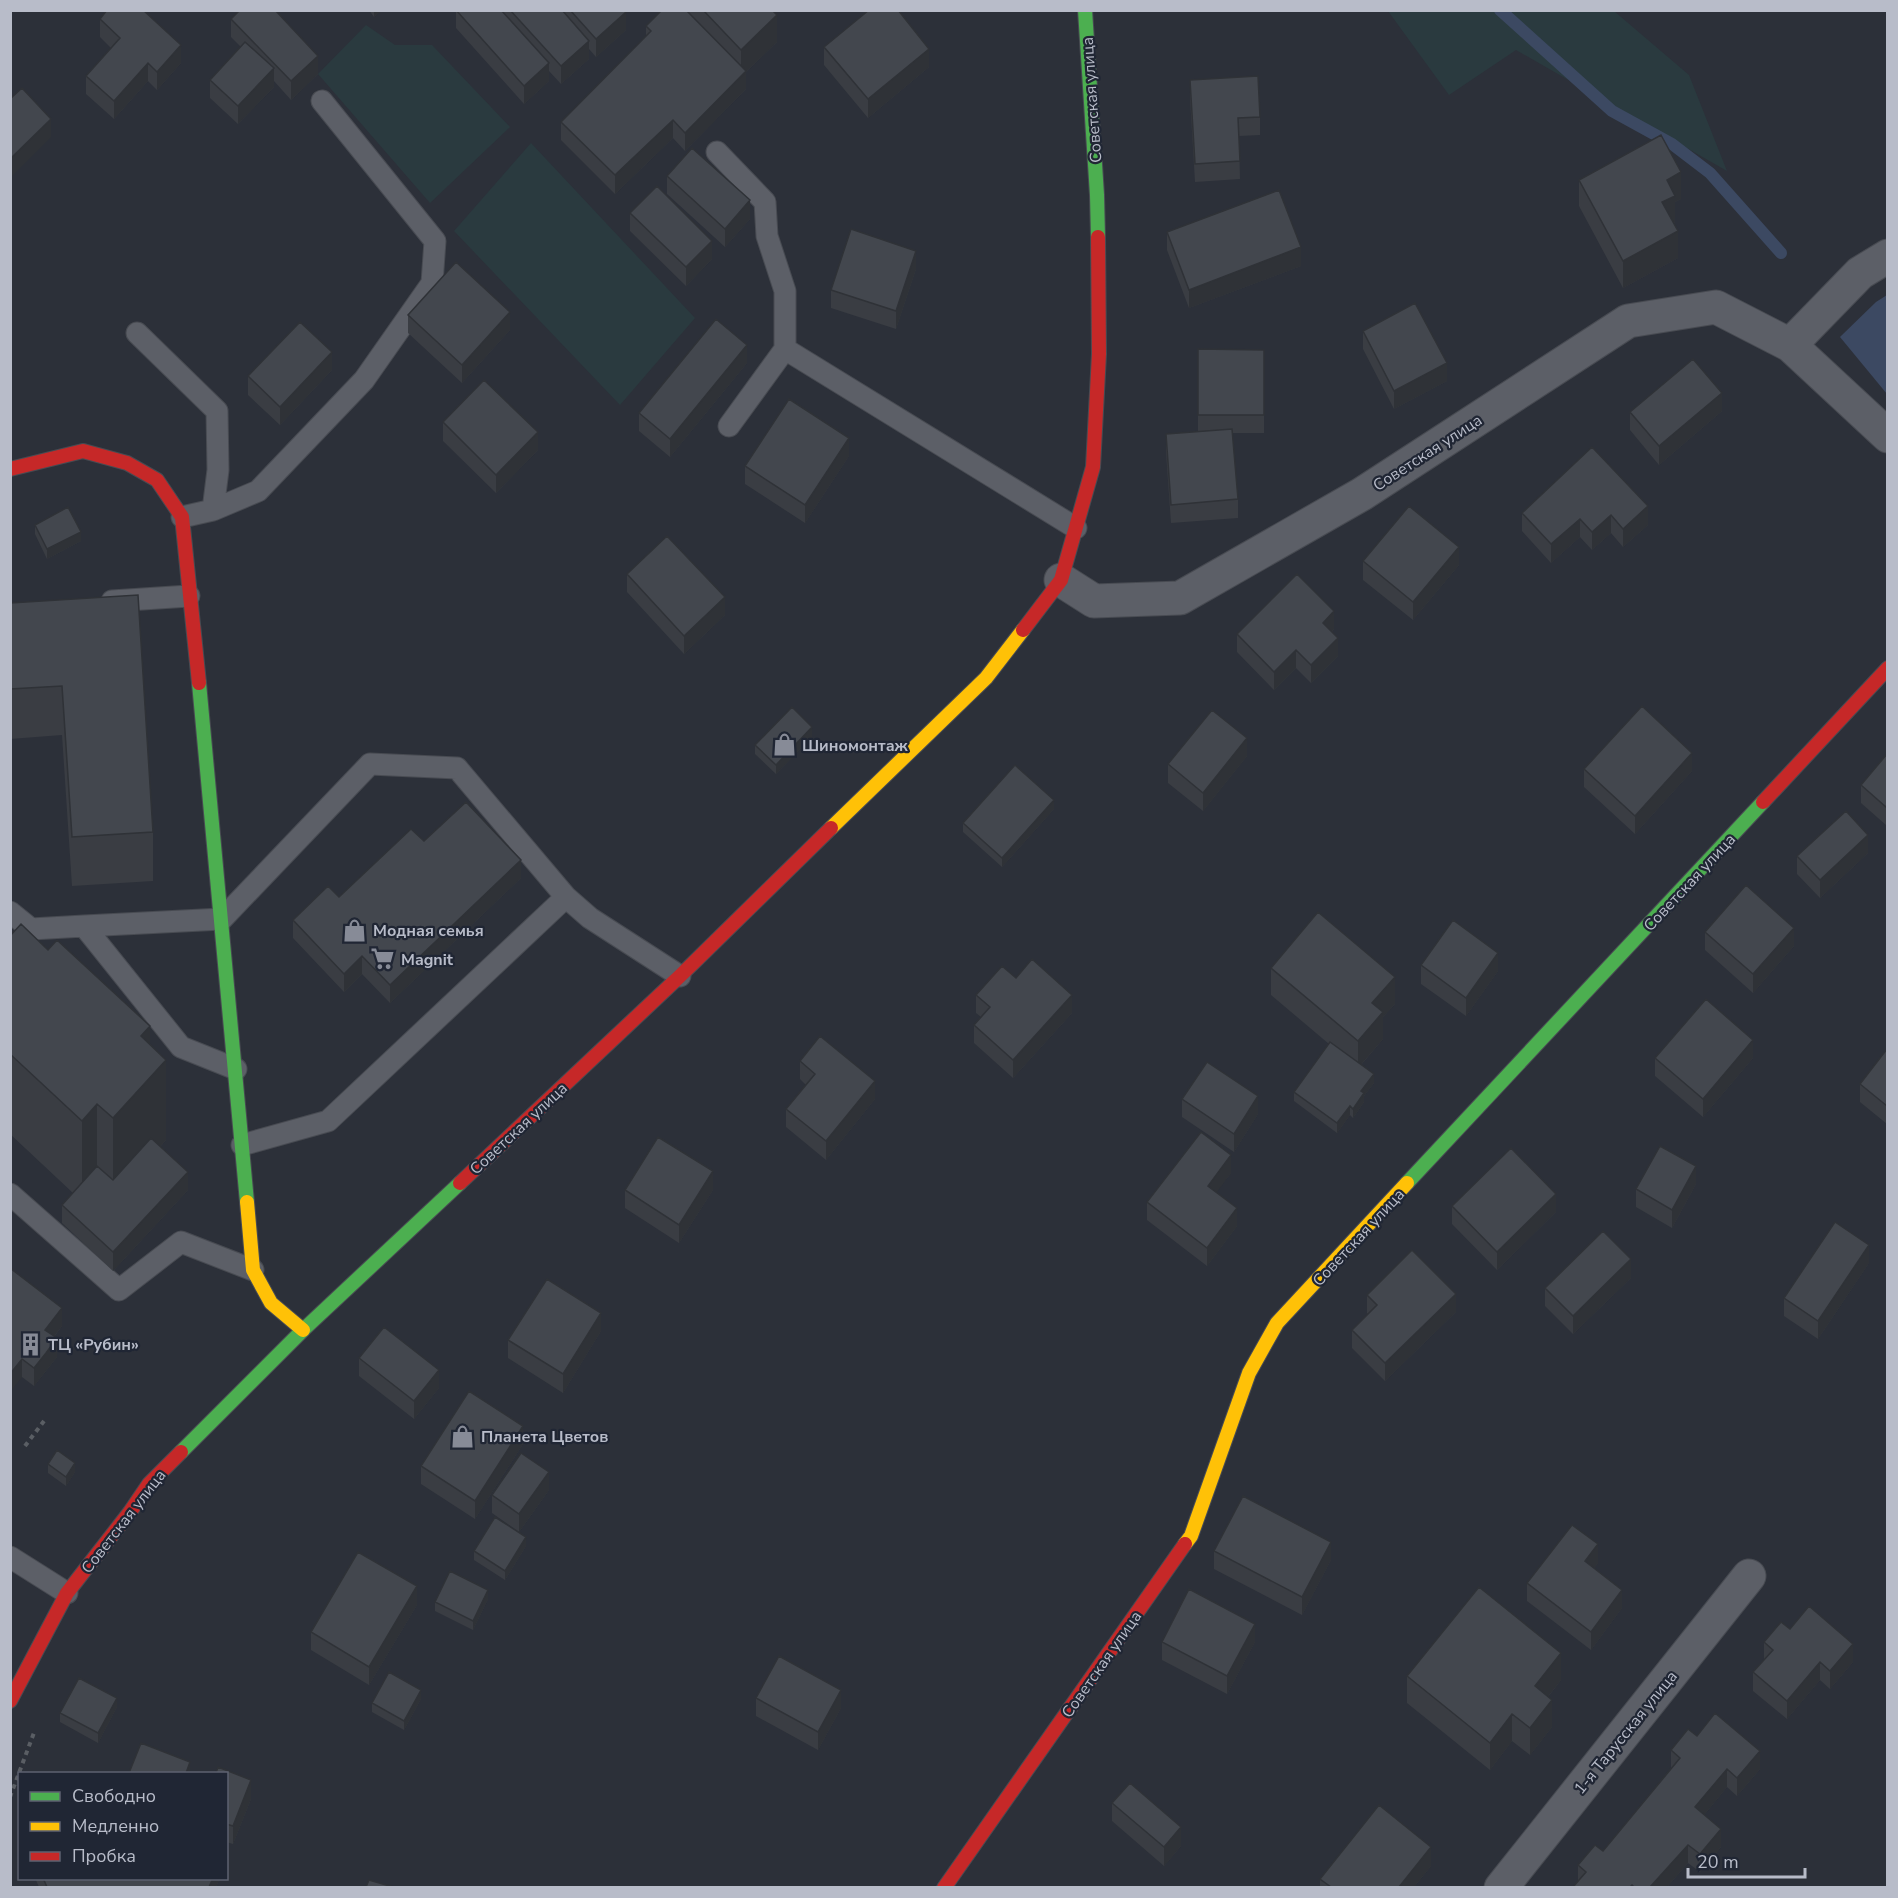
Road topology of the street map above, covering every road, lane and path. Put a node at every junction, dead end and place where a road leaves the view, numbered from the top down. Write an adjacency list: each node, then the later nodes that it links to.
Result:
1 (1085, 10): 13 (street, Советская улица)
2 (322, 101): 11 (lane)
3 (717, 152): 7 (lane)
4 (1887, 256): 6 (street)
5 (137, 333): 11 (lane)
6 (1790, 345): 9 (street, Советская улица); 14 (street, Советская улица)
7 (785, 349): 8 (lane); 13 (lane)
8 (729, 426)
9 (1887, 436)
10 (10, 469): 12 (street)
11 (213, 510): 12 (lane)
12 (182, 517): 15 (street)
13 (1076, 528): 14 (street, Советская улица)
14 (1061, 580): 22 (street, Советская улица)
15 (189, 596): 16 (lane); 20 (street)
16 (94, 603)
17 (1887, 668): 38 (street, Советская улица)
18 (566, 897): 20 (lane); 22 (lane); 24 (lane)
19 (10, 912): 21 (lane)
20 (222, 919): 21 (lane); 23 (street)
21 (84, 926): 23 (lane)
22 (680, 976): 27 (street, Советская улица)
23 (236, 1069): 24 (street)
24 (243, 1145): 26 (street)
25 (10, 1194): 26 (lane)
26 (253, 1270): 27 (street)
27 (303, 1330): 32 (street, Советская улица)
28 (44, 1420): 29 (path)
29 (25, 1446)
30 (10, 1557): 32 (lane)
31 (1749, 1576): 39 (street, 1-я Тарусская улица)
32 (67, 1593): 33 (street, Советская улица)
33 (10, 1701)
34 (36, 1726): 35 (path)
35 (19, 1772)
36 (18, 1775): 37 (path)
37 (10, 1797)
38 (944, 1887)
39 (1501, 1887)

